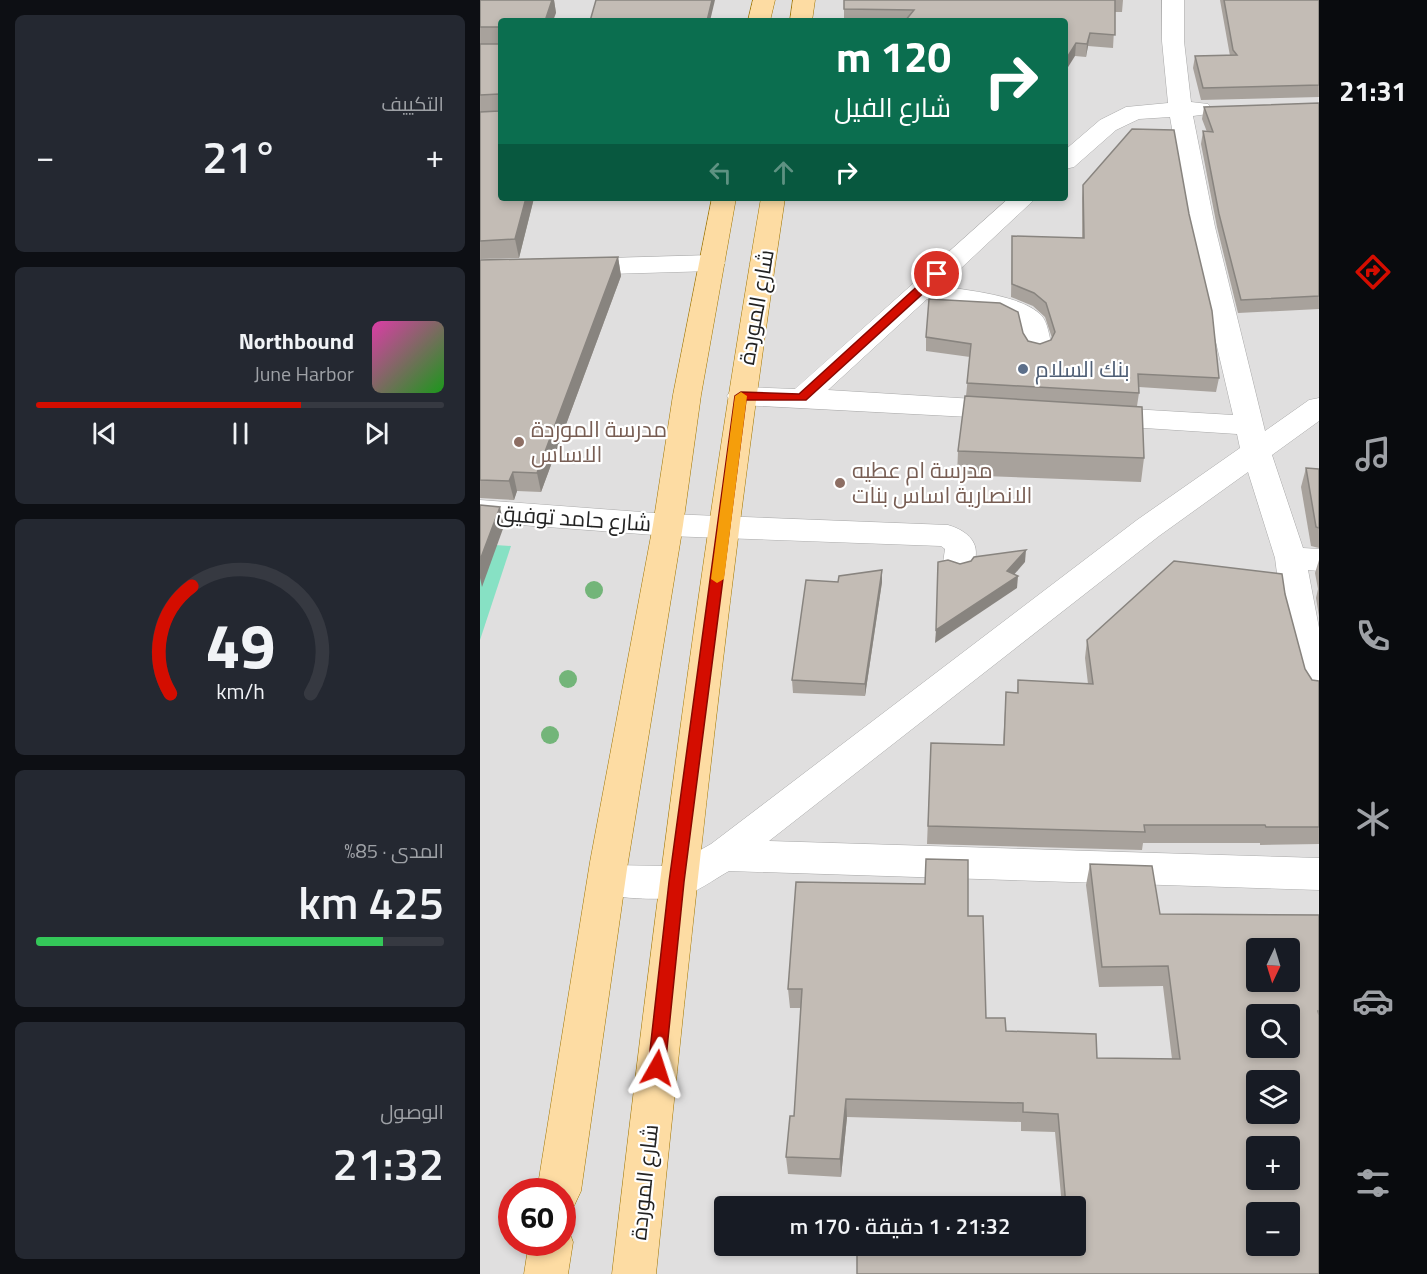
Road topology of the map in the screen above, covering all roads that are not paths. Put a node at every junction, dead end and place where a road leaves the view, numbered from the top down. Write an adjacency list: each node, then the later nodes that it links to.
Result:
1 (764, 0): 4 (main road)
2 (804, 0): 5 (main road)
3 (1173, 0): 7 (street)
4 (760, 18)
5 (801, 18)
6 (1226, 108): 7 (street)
7 (1180, 109): 8 (street); 21 (street)
8 (1068, 159)
9 (723, 201): 12 (main road)
10 (773, 201): 16 (main road, شارع الموردة)
11 (1021, 201): 14 (street)
12 (712, 263): 13 (street); 23 (main road)
13 (550, 267)
14 (920, 290): 15 (street); 17 (street)
15 (1038, 346)
16 (741, 396): 17 (street); 24 (main road, شارع الموردة)
17 (802, 398): 19 (street)
18 (1319, 407): 21 (street)
19 (1037, 412)
20 (1072, 414): 21 (street)
21 (1252, 439): 25 (street); 28 (street)
22 (480, 511): 23 (street, شارع حامد توفيق)
23 (668, 525): 24 (street, شارع حامد توفيق); 30 (main road)
24 (724, 528): 26 (street, شارع حامد توفيق); 31 (main road, شارع الموردة)
25 (1305, 559): 27 (street)
26 (959, 564)
27 (1319, 687)
28 (724, 855): 29 (street); 31 (street)
29 (1319, 874)
30 (607, 881): 31 (street); 32 (main road)
31 (676, 882): 35 (main road, شارع الموردة)
32 (561, 1178)
33 (549, 1256): 34 (main road)
34 (546, 1274)
35 (634, 1274)

